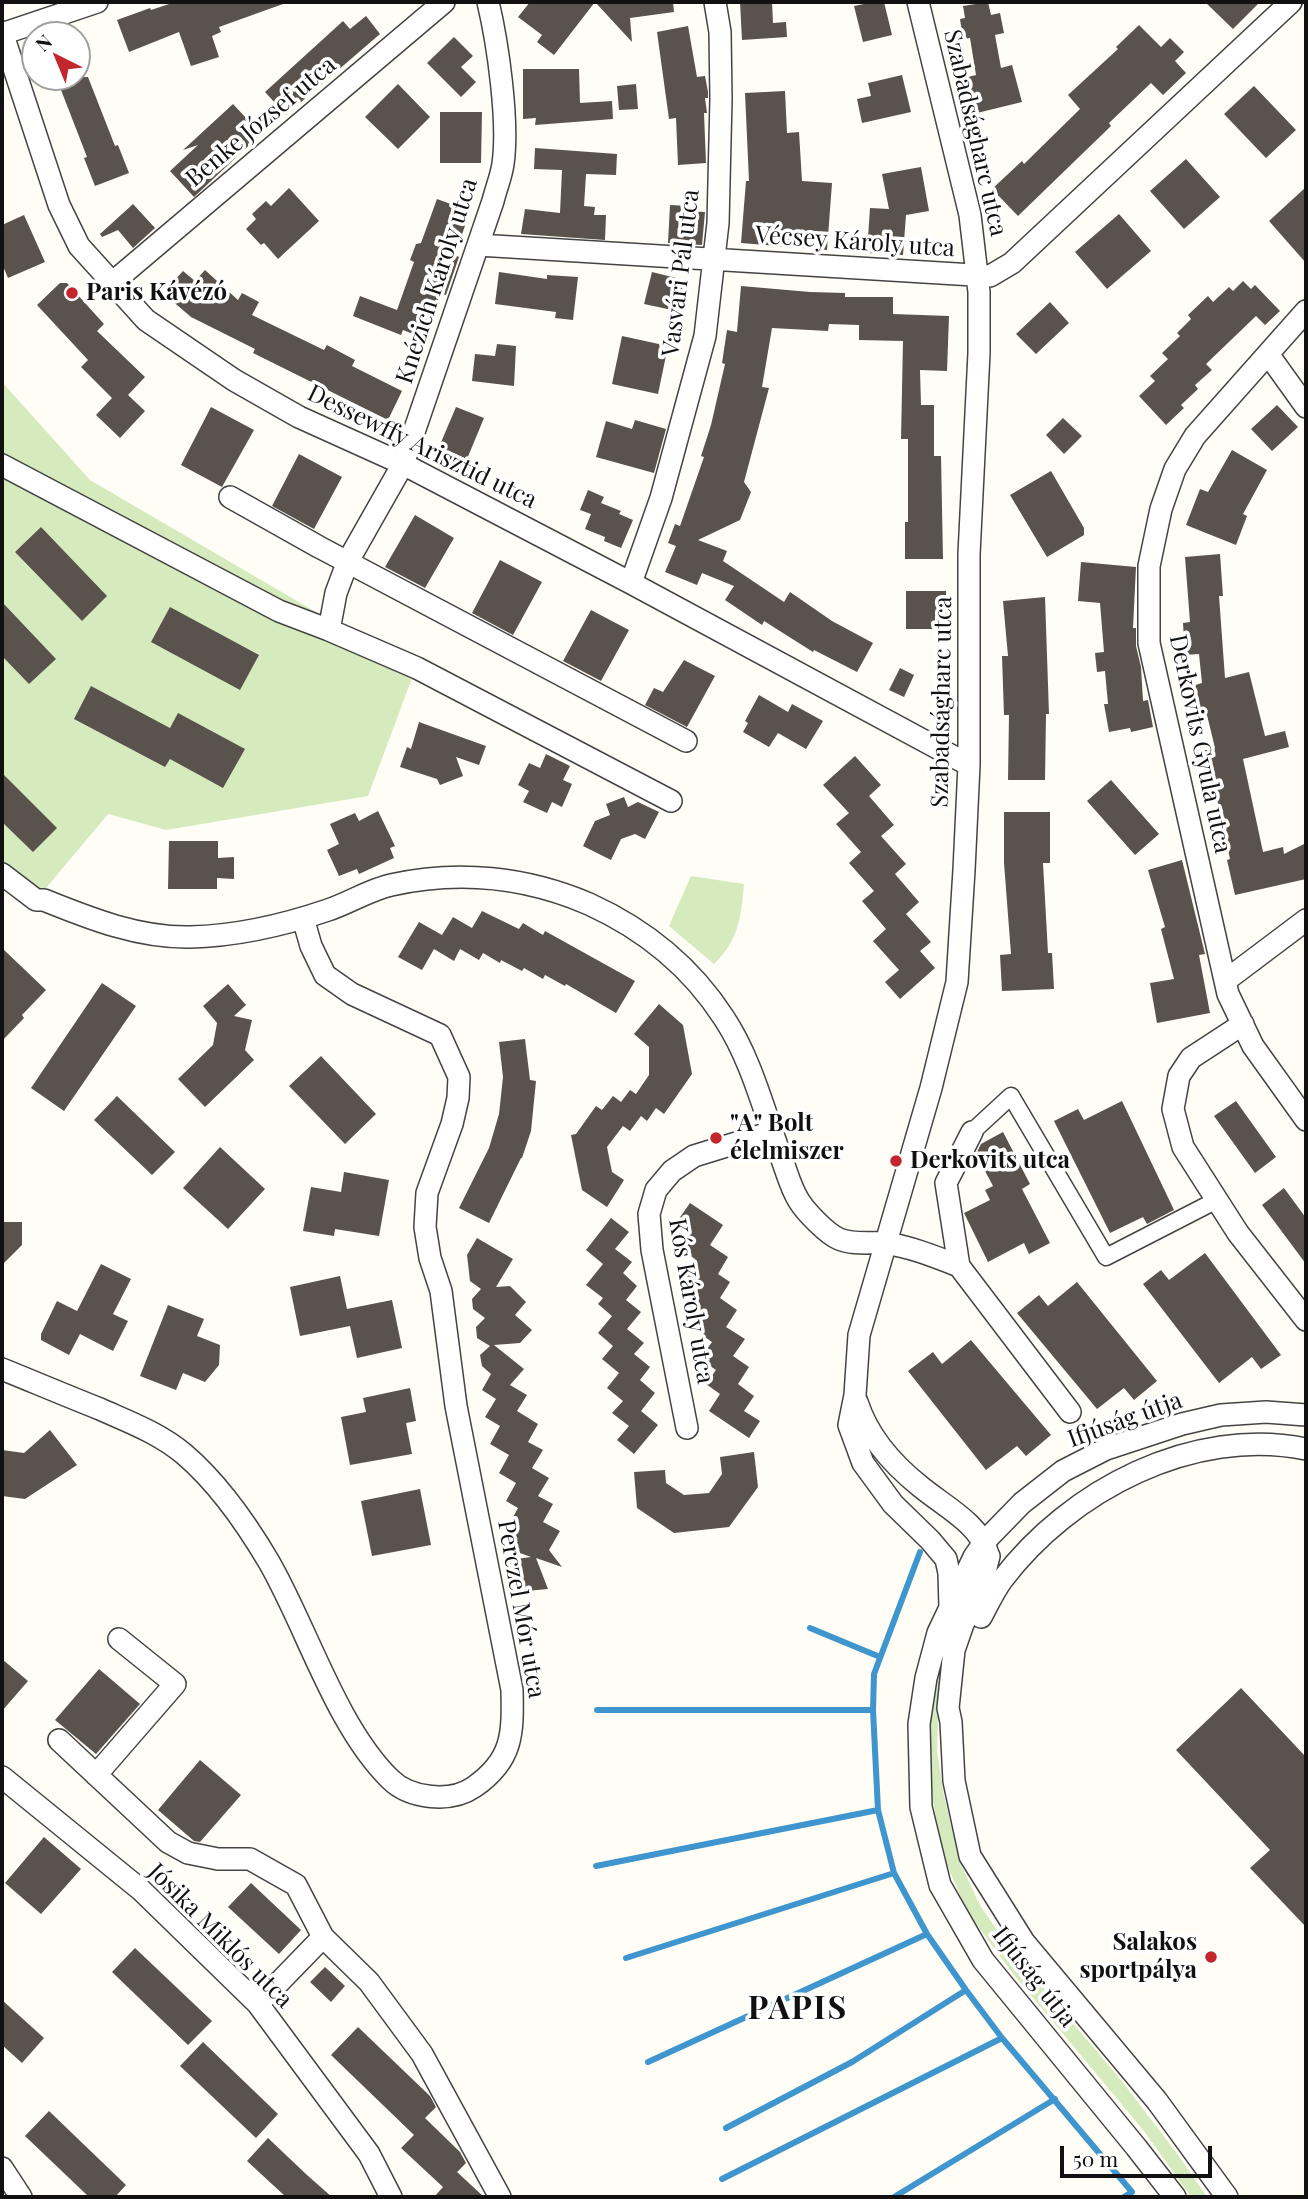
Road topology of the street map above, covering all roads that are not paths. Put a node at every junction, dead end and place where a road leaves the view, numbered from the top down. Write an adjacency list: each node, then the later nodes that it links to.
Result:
1 (97, 2): 7 (street)
2 (443, 2): 11 (street, Benke József utca)
3 (488, 2): 8 (street, Knézich Károly utca)
4 (715, 2): 9 (street, Vasvári Pál utca)
5 (918, 2): 10 (street, Szabadságharc utca)
6 (1290, 2): 10 (street, Vécsey Károly utca)
7 (2, 33): 11 (street, Dessewffy Arisztid utca)
8 (478, 245): 9 (street, Vécsey Károly utca); 15 (street, Knézich Károly utca)
9 (714, 260): 10 (street, Vécsey Károly utca); 19 (street, Vasvári Pál utca)
10 (977, 276): 22 (street, Szabadságharc utca)
11 (113, 283): 15 (street, Dessewffy Arisztid utca)
12 (1306, 311): 13 (street, Derkovits Gyula utca)
13 (1268, 354): 14 (street); 27 (street, Derkovits Gyula utca)
14 (1306, 407)
15 (403, 464): 18 (street, Knézich Károly utca); 19 (street, Dessewffy Arisztid utca)
16 (2, 465): 20 (street)
17 (230, 497): 18 (street)
18 (348, 561): 20 (street, Knézich Károly utca); 21 (street)
19 (631, 583): 22 (street, Dessewffy Arisztid utca)
20 (329, 629): 23 (street)
21 (686, 741)
22 (969, 765): 33 (street, Szabadságharc utca)
23 (671, 801)
24 (2, 874): 25 (street)
25 (303, 918): 30 (street); 36 (street, Perczel Mór utca)
26 (1306, 920): 27 (street)
27 (1225, 981): 28 (street, Derkovits Gyula utca)
28 (1242, 1024): 29 (street, Derkovits Gyula utca); 32 (street)
29 (1306, 1120)
30 (772, 1132): 33 (street); 40 (street, Kós Károly utca)
31 (972, 1132): 32 (street); 34 (street)
32 (1217, 1200): 35 (street)
33 (886, 1243): 34 (street); 37 (street, Szabadságharc utca)
34 (959, 1266): 38 (street)
35 (1306, 1320)
36 (2, 1368)
37 (855, 1395): 42 (street, Szabadságharc utca); 44 (street, Szabadságharc utca)
38 (1070, 1412)
39 (1306, 1415): 44 (street, Ifjúság útja)
40 (687, 1428)
41 (1306, 1449): 43 (street, Ifjúság útja)
42 (880, 1486): 44 (street, Szabadságharc utca); 45 (street, Szabadságharc utca)
43 (1030, 1549): 44 (street); 47 (street, Ifjúság útja)
44 (983, 1551): 45 (street, Ifjúság útja); 47 (street, Ifjúság útja)
45 (950, 1608): 57 (street, Ifjúság útja)
46 (119, 1639): 49 (street)
47 (951, 1722): 58 (street, Ifjúság útja)
48 (59, 1740): 49 (street)
49 (96, 1775): 51 (street)
50 (2, 1777): 52 (street, Jósika Miklós utca)
51 (323, 1937): 52 (street); 56 (street)
52 (258, 2004): 55 (street, Jósika Miklós utca)
53 (2, 2168): 54 (street)
54 (21, 2197)
55 (391, 2197)
56 (499, 2197)
57 (1175, 2197)
58 (1227, 2197)

